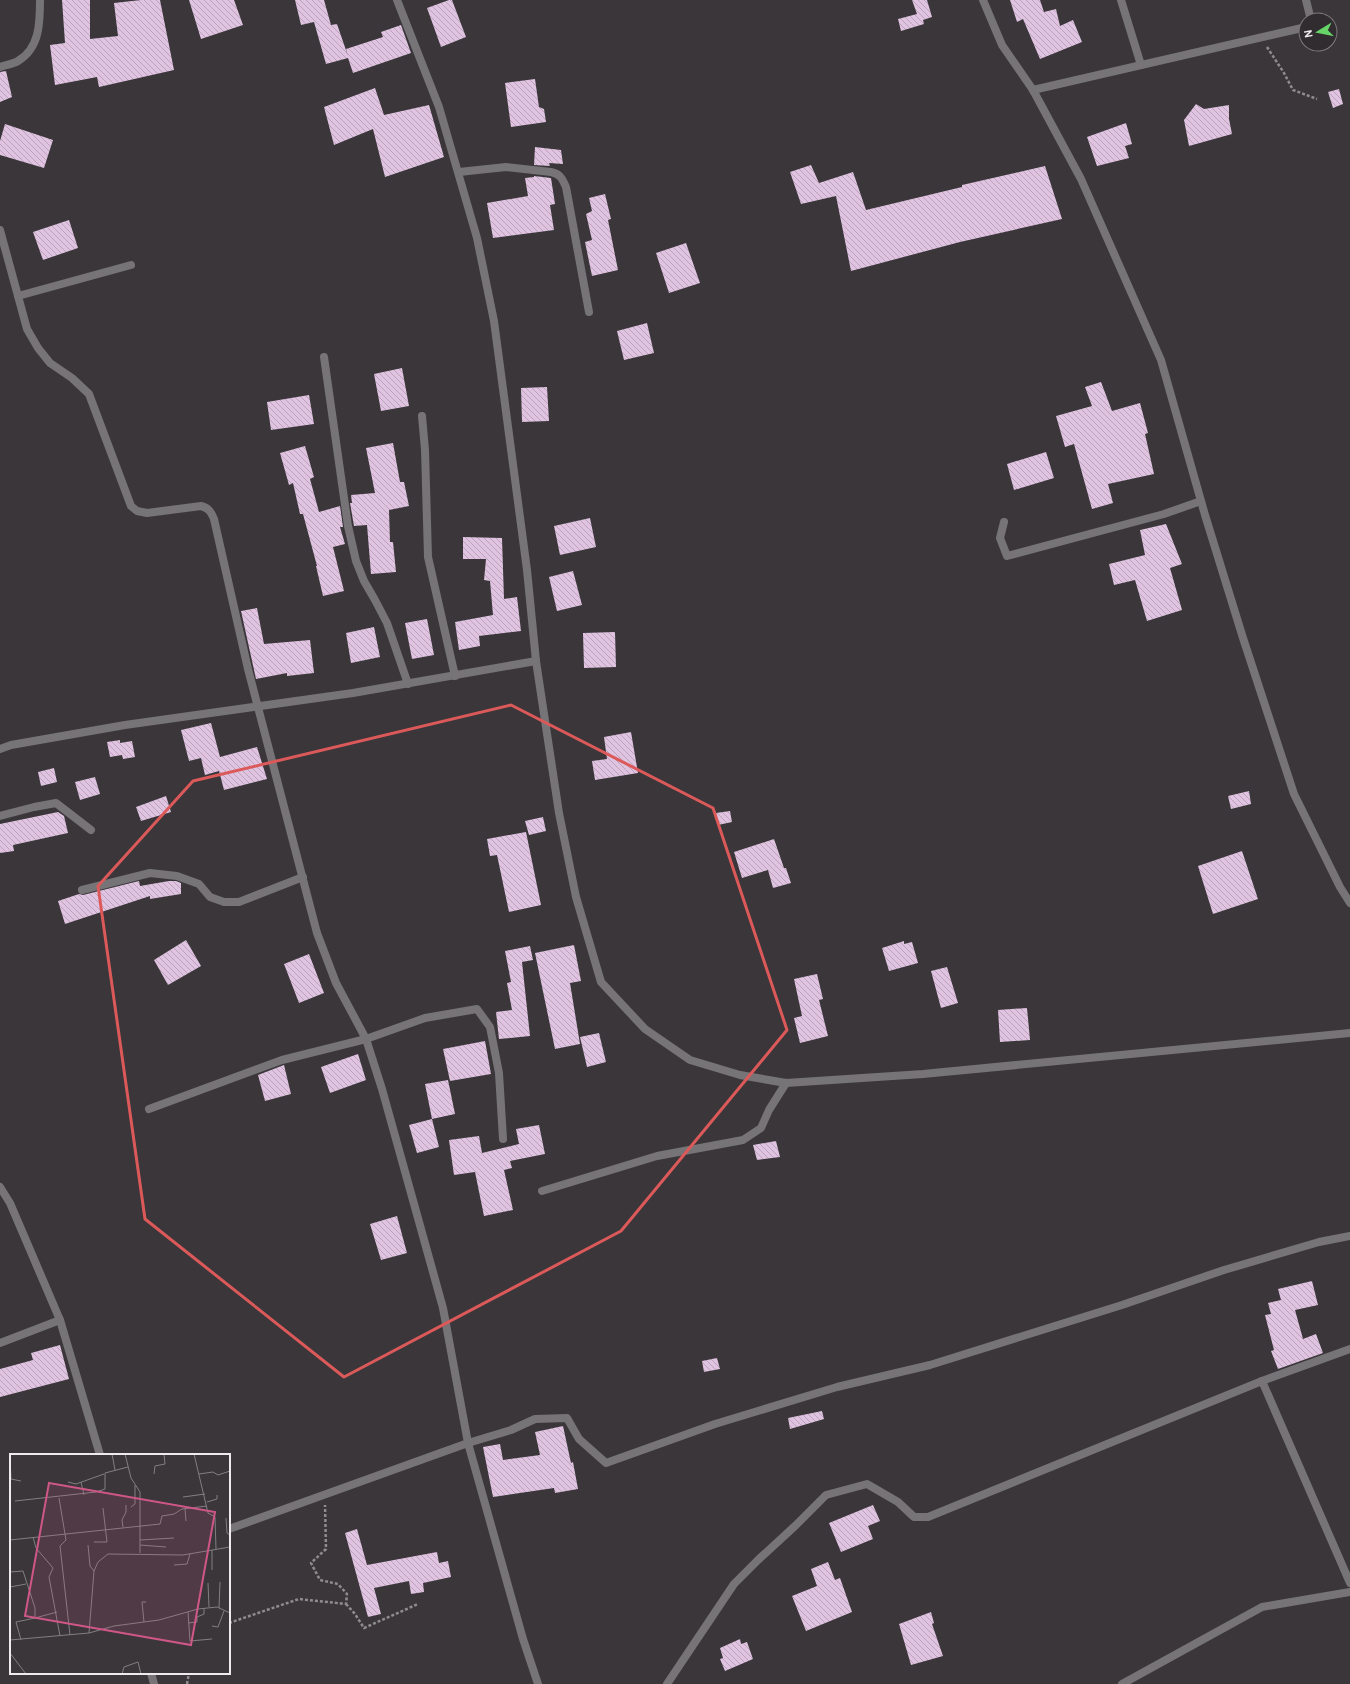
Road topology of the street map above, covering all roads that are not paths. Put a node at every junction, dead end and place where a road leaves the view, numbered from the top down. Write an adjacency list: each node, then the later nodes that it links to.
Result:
1 (40, 0): 9 (street)
2 (397, 0): 11 (street)
3 (983, 0): 10 (street)
4 (1121, 0): 8 (street)
5 (1306, 0): 6 (street)
6 (1309, 12)
7 (1298, 29): 8 (street)
8 (1141, 65): 10 (street)
9 (0, 67)
10 (1033, 90): 18 (street)
11 (459, 172): 15 (street); 20 (street)
12 (0, 230): 14 (street)
13 (131, 265): 14 (street)
14 (18, 296): 23 (street)
15 (589, 312)
16 (324, 357): 22 (street)
17 (422, 416): 21 (street)
18 (1202, 501): 19 (street); 29 (street)
19 (1004, 522)
20 (536, 661): 21 (street); 32 (street)
21 (454, 676): 22 (street)
22 (408, 684): 23 (street)
23 (258, 707): 24 (street); 27 (street)
24 (0, 749)
25 (0, 816): 26 (street)
26 (91, 830)
27 (302, 877): 28 (street); 31 (street)
28 (82, 890)
29 (1350, 903)
30 (1350, 1033): 32 (street)
31 (366, 1039): 33 (street); 34 (street); 42 (street)
32 (786, 1083): 36 (street)
33 (149, 1109)
34 (503, 1139)
35 (0, 1187): 38 (street)
36 (542, 1191)
37 (1350, 1236): 42 (street)
38 (60, 1320): 39 (street); 43 (street)
39 (0, 1343)
40 (1350, 1349): 41 (street)
41 (1262, 1381): 45 (street); 50 (street)
42 (468, 1443): 44 (street); 49 (street)
43 (100, 1454)
44 (230, 1529)
45 (1350, 1583)
46 (1350, 1592): 51 (street)
47 (151, 1674): 48 (street)
48 (154, 1684)
49 (538, 1684)
50 (668, 1684)
51 (1122, 1684)

